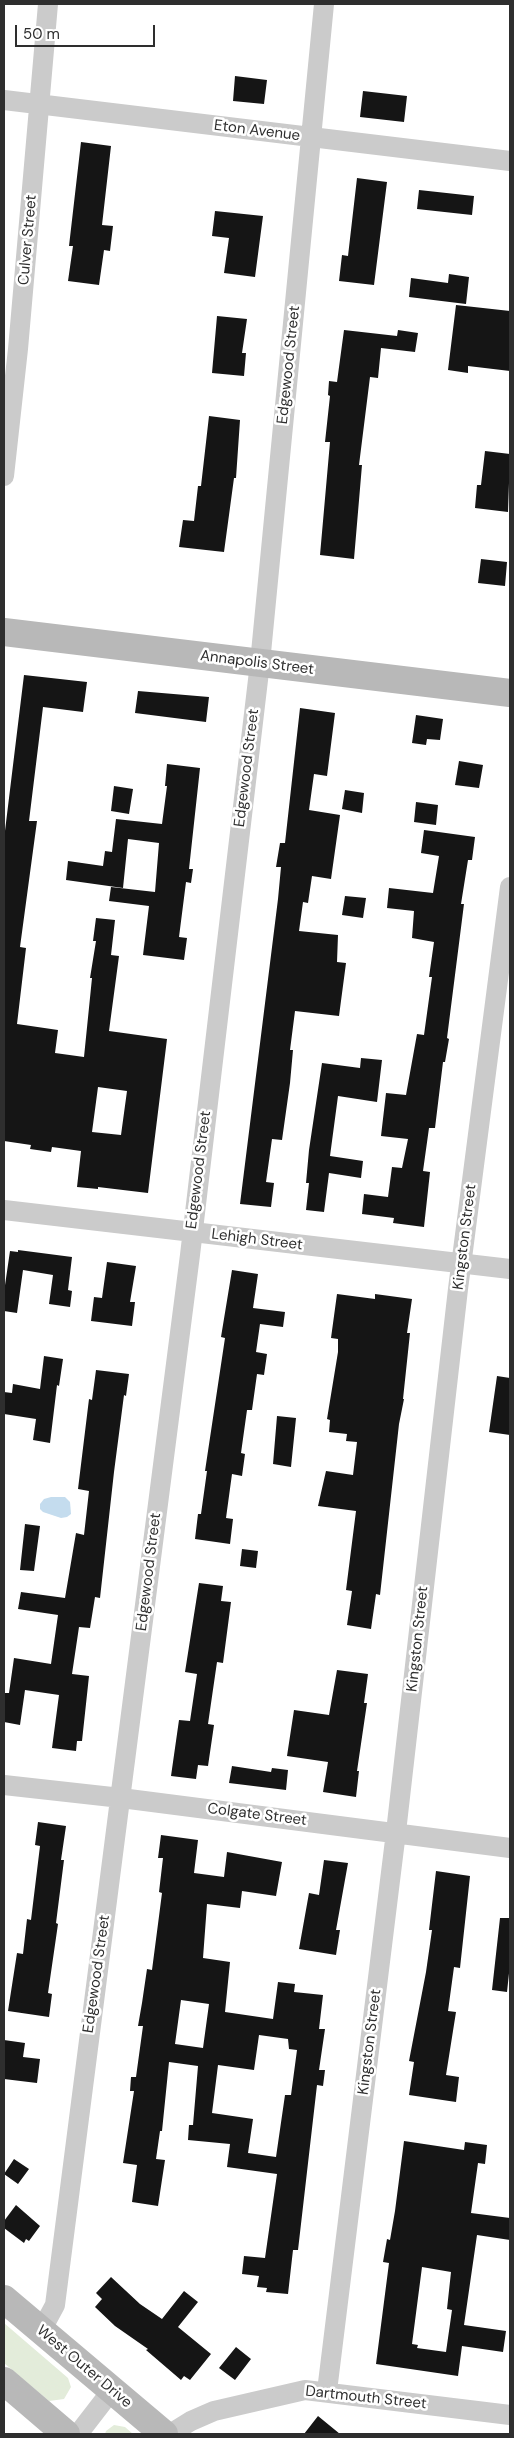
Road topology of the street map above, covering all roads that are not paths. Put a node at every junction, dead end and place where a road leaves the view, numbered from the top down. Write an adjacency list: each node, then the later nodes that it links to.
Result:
1 (48, 4): 4 (street, Culver Street)
2 (324, 4): 5 (street, Edgewood Street)
3 (4, 100): 4 (street, Eton Avenue)
4 (40, 104): 5 (street, Eton Avenue); 7 (street, Culver Street)
5 (312, 138): 6 (street, Eton Avenue); 9 (street, Edgewood Street)
6 (510, 161)
7 (4, 476)
8 (4, 632): 9 (street, Annapolis Street)
9 (260, 663): 10 (street, Annapolis Street); 13 (street, Edgewood Street)
10 (510, 693)
11 (510, 888): 14 (street, Kingston Street)
12 (4, 1210): 13 (street, Lehigh Street)
13 (192, 1232): 14 (street, Lehigh Street); 17 (street, Edgewood Street)
14 (461, 1264): 15 (street, Lehigh Street); 18 (street, Kingston Street)
15 (510, 1269)
16 (4, 1785): 17 (street, Colgate Street)
17 (120, 1798): 18 (street, Colgate Street); 21 (street, Edgewood Street)
18 (396, 1832): 19 (street, Colgate Street); 24 (street, Kingston Street)
19 (510, 1848)
20 (4, 2299): 21 (street, West Outer Drive)
21 (41, 2331): 23 (street, West Outer Drive)
22 (4, 2381): 26 (street)
23 (112, 2390): 27 (street); 28 (street, West Outer Drive)
24 (327, 2392): 25 (street, Dartmouth Street); 29 (street, Dartmouth Street)
25 (510, 2415)
26 (66, 2434)
27 (78, 2434)
28 (164, 2434)
29 (170, 2434)

